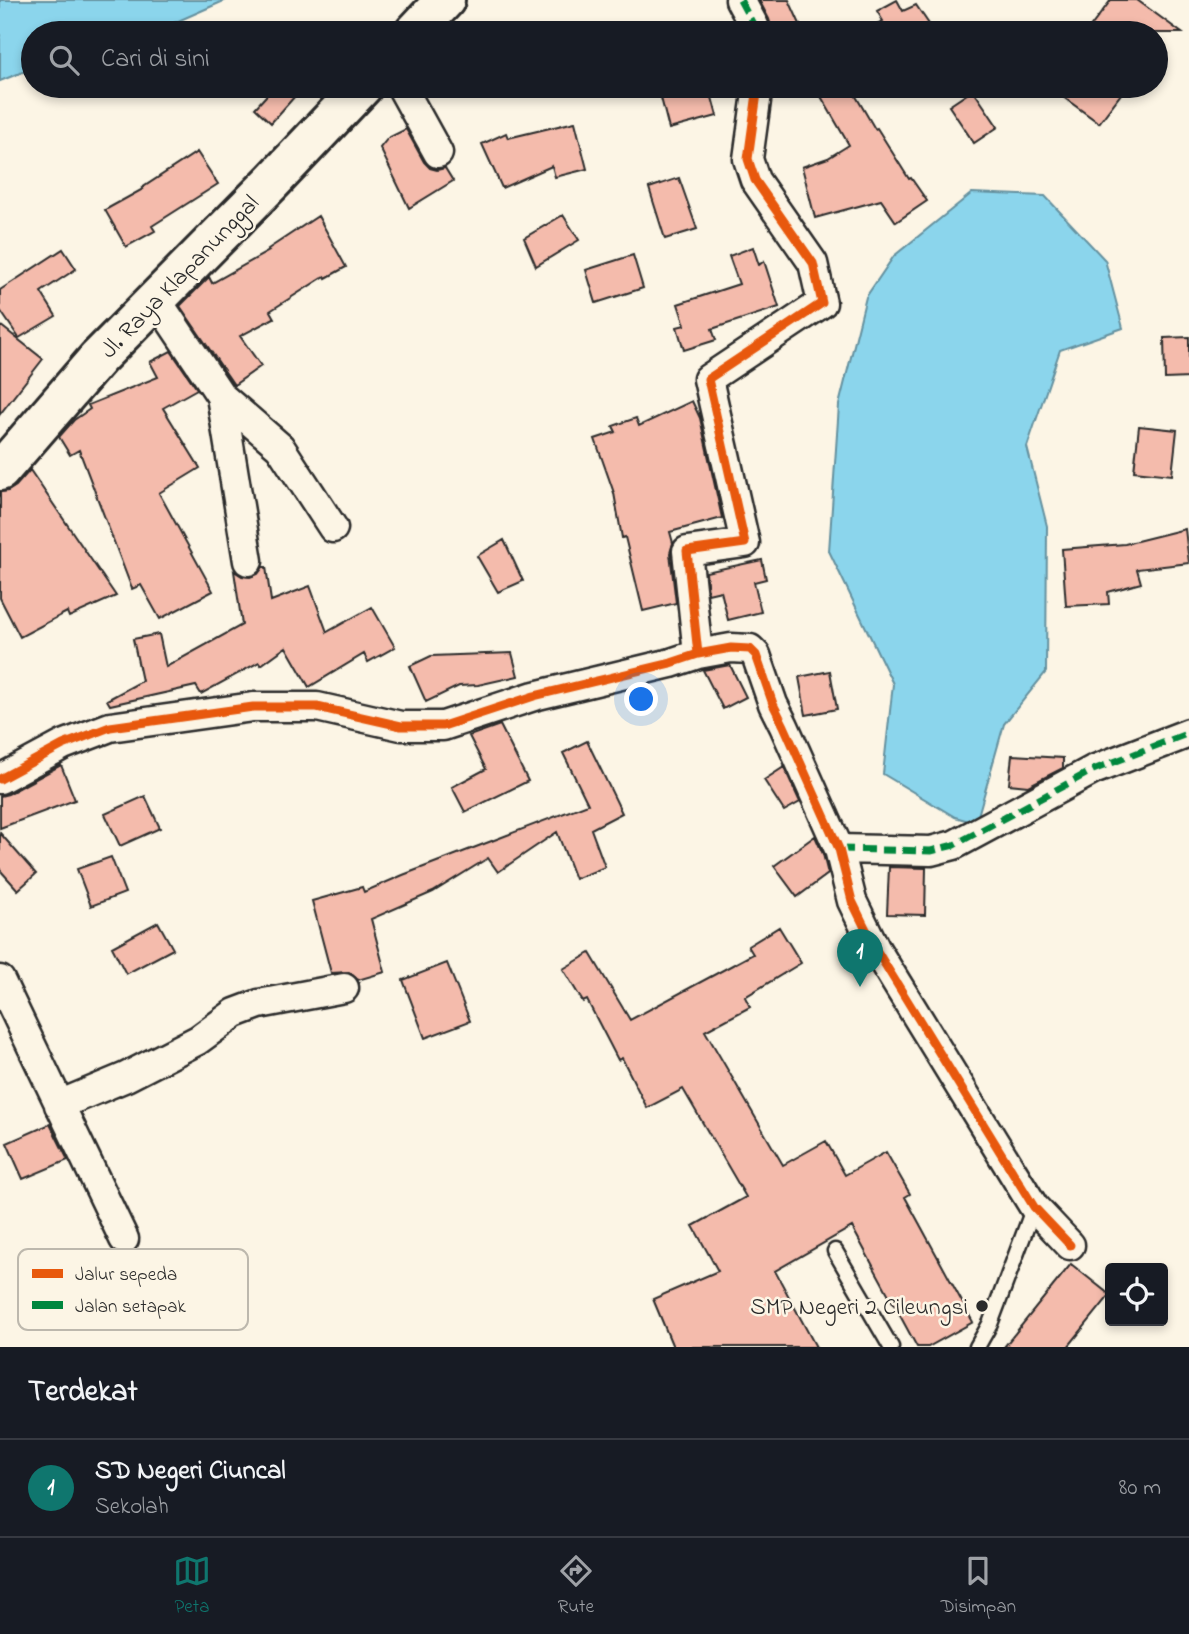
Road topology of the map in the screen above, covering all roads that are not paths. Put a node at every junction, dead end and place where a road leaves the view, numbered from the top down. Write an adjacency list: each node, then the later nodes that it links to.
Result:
1 (445, 0): 3 (street)
2 (740, 0): 4 (street)
3 (425, 21)
4 (751, 21)
5 (352, 98): 9 (street, Jl. Raya Klapanunggal)
6 (408, 98): 8 (street)
7 (756, 98): 14 (street)
8 (438, 153)
9 (156, 299): 10 (street); 11 (street, Jl. Raya Klapanunggal)
10 (221, 396): 12 (street); 13 (street)
11 (0, 471)
12 (333, 528)
13 (248, 561)
14 (698, 654): 16 (street); 17 (street)
15 (1189, 733): 17 (street)
16 (0, 779)
17 (839, 849): 21 (street)
18 (0, 980): 20 (street)
19 (344, 988): 20 (street)
20 (59, 1105): 22 (street)
21 (1034, 1207): 23 (street); 26 (lane)
22 (124, 1239)
23 (1070, 1245)
24 (835, 1251): 25 (lane)
25 (891, 1347)
26 (977, 1347)

